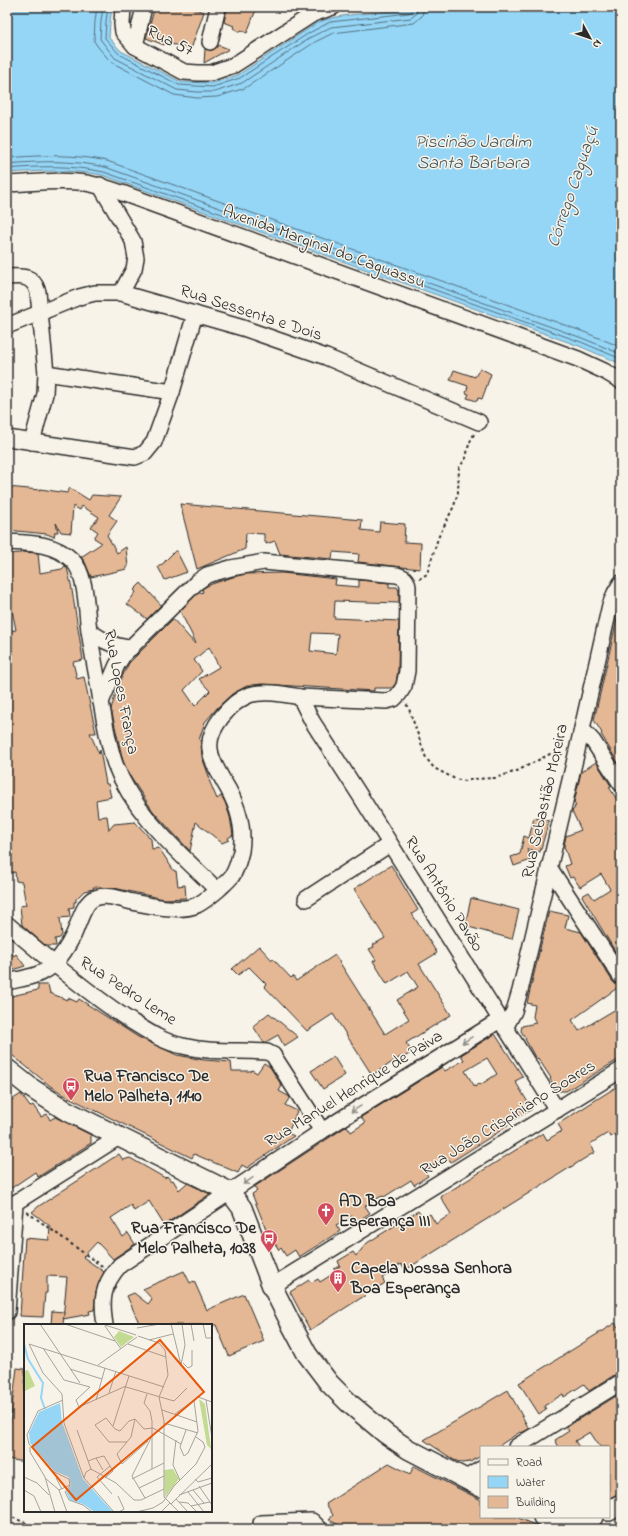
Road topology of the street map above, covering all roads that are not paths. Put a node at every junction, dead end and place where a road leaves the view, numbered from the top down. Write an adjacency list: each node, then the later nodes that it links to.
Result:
1 (123, 7): 6 (street, Rua 57)
2 (144, 7): 6 (street)
3 (218, 7): 5 (street)
4 (333, 7): 6 (street, Rua 57)
5 (210, 42)
6 (135, 46)
7 (7, 184): 8 (street, Avenida Marginal do Caguassu)
8 (100, 185): 10 (street); 15 (street, Avenida Marginal do Caguassu)
9 (7, 277): 11 (street)
10 (121, 293): 11 (street, Rua Sessenta e Dois); 12 (street, Rua Sessenta e Dois)
11 (41, 312): 13 (street, Rua Sessenta e Dois); 14 (street)
12 (195, 314): 16 (street); 17 (street, Rua Sessenta e Dois)
13 (7, 326)
14 (46, 373): 16 (street); 19 (street)
15 (621, 381)
16 (172, 392): 19 (street)
17 (479, 422)
18 (7, 438): 19 (street)
19 (32, 442)
20 (7, 542): 22 (street, Rua Lopes França)
21 (621, 583): 26 (street, Rua Sebastião Moreira)
22 (89, 631): 23 (street); 25 (street, Rua Lopes França)
23 (130, 648): 24 (street); 25 (street)
24 (300, 697): 28 (street, Rua Antônio Pavão); 30 (street)
25 (102, 702): 30 (street, Rua Lopes França)
26 (582, 729): 27 (street); 29 (street, Rua Sebastião Moreira)
27 (621, 784)
28 (390, 844): 31 (street); 36 (street, Rua Antônio Pavão)
29 (550, 867): 34 (street); 36 (street, Rua Sebastião Moreira)
30 (217, 890): 33 (street)
31 (306, 899)
32 (7, 924): 33 (street, Rua Pedro Leme)
33 (54, 964): 35 (street); 40 (street, Rua Pedro Leme)
34 (621, 977)
35 (7, 982)
36 (502, 1024): 39 (street, Rua Antônio Pavão); 40 (street, Rua Manuel Henrique de Paiva, one-way to 40)
37 (621, 1070): 39 (street, Rua João Crispiniano Soares)
38 (11, 1077): 41 (main road)
39 (557, 1110): 44 (street, Rua João Crispiniano Soares)
40 (322, 1131): 42 (street, Rua Manuel Henrique de Paiva, one-way to 42)
41 (118, 1137): 42 (main road); 43 (street)
42 (230, 1192): 44 (main road); 46 (street, Rua Manuel Henrique de Paiva)
43 (11, 1206): 45 (street)
44 (272, 1286): 49 (main road)
45 (7, 1312)
46 (105, 1324)
47 (621, 1382): 48 (street)
48 (518, 1446)
49 (476, 1478)
50 (621, 1504): 51 (main road)
51 (610, 1510)
52 (550, 1518): 53 (main road)
53 (583, 1518)
54 (261, 1523): 55 (street)
55 (316, 1525)

